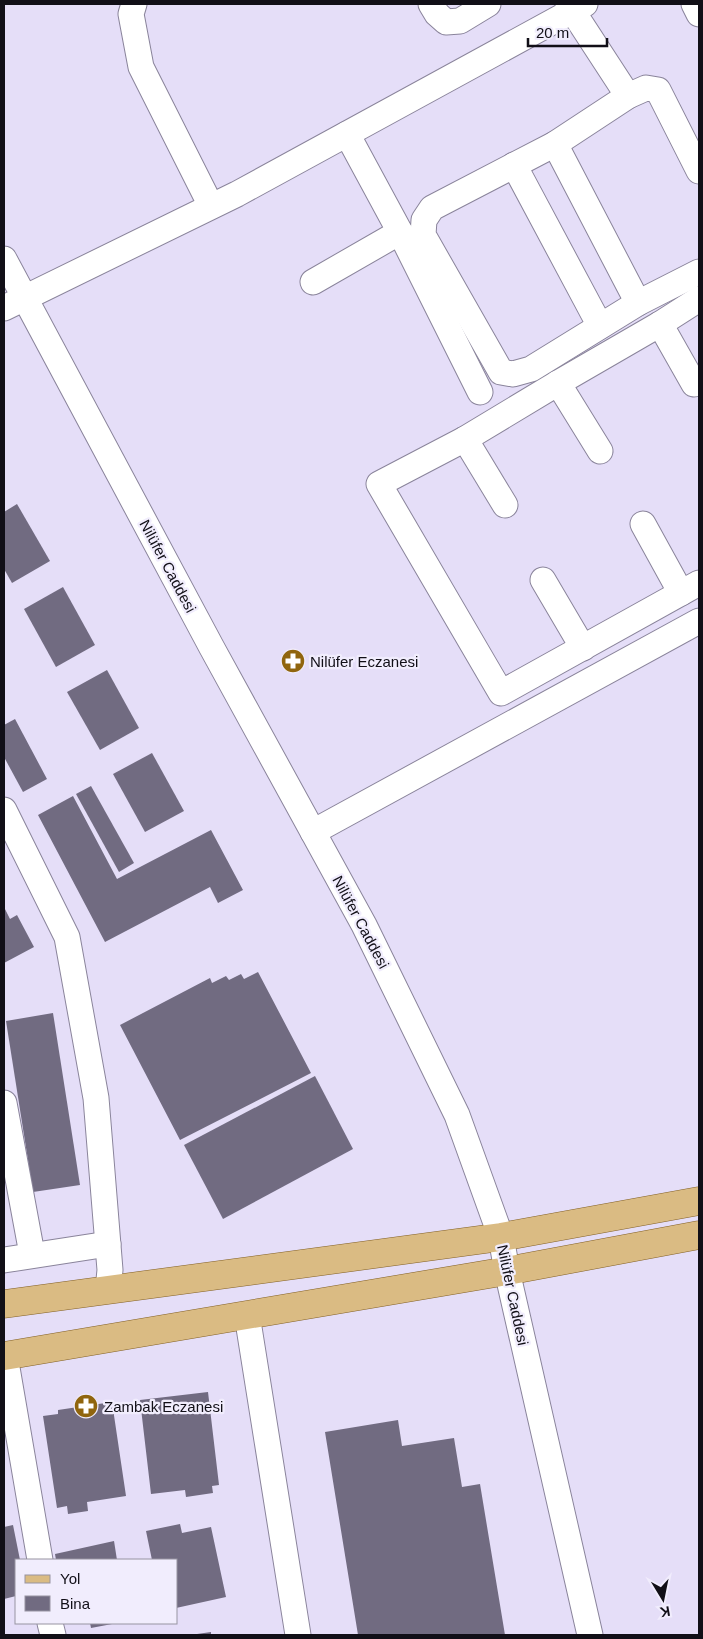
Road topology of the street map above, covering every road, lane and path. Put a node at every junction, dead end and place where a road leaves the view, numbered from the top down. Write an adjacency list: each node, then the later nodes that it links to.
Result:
1 (134, 4): 12 (street)
2 (432, 4): 3 (street)
3 (488, 4)
4 (694, 4): 6 (street)
5 (575, 6): 7 (street); 8 (street)
6 (699, 14)
7 (628, 96): 9 (street); 11 (street)
8 (347, 134): 12 (street); 13 (street)
9 (555, 144): 10 (street); 19 (street)
10 (514, 165): 21 (street); 21 (street)
11 (699, 171)
12 (211, 206): 18 (street)
13 (400, 232): 16 (street); 24 (street)
14 (4, 259): 18 (street, Nilüfer Caddesi)
15 (699, 272): 19 (street)
16 (312, 282)
17 (699, 299): 20 (street)
18 (14, 302): 34 (street, Nilüfer Caddesi)
19 (638, 303): 21 (street)
20 (660, 324): 22 (street); 23 (street)
21 (600, 326)
22 (699, 381)
23 (558, 383): 25 (street); 26 (street)
24 (480, 392)
25 (465, 439): 27 (street); 32 (street)
26 (600, 451)
27 (505, 505)
28 (643, 524): 30 (street)
29 (543, 580): 32 (street)
30 (690, 588): 32 (street)
31 (699, 621): 34 (street)
32 (583, 648)
33 (4, 810): 39 (street)
34 (313, 832): 38 (street, Nilüfer Caddesi)
35 (4, 1103): 40 (street)
36 (699, 1201): 38 (main road)
37 (699, 1235): 42 (main road)
38 (501, 1237): 42 (street, Nilüfer Caddesi); 43 (main road)
39 (108, 1244): 40 (street); 43 (street)
40 (32, 1254): 41 (street)
41 (4, 1260)
42 (507, 1271): 45 (main road); 49 (street, Nilüfer Caddesi)
43 (108, 1290): 44 (main road)
44 (4, 1304)
45 (247, 1315): 46 (main road); 48 (street)
46 (4, 1356): 47 (street)
47 (40, 1559)
48 (298, 1635)
49 (590, 1635)

